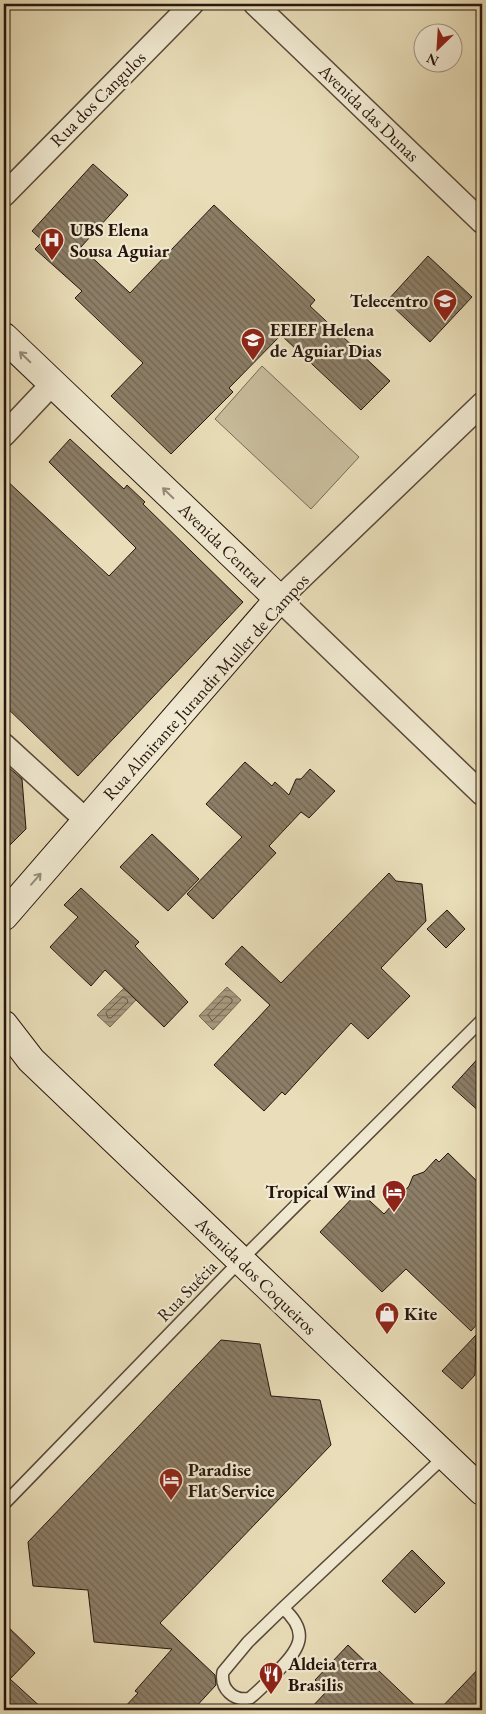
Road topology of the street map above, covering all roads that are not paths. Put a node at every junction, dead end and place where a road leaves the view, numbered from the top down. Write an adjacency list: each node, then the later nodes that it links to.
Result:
1 (192, 4): 3 (street, Rua dos Cangulos)
2 (255, 4): 4 (street, Avenida das Dunas)
3 (4, 195)
4 (482, 222)
5 (4, 338): 6 (main road, Avenida Central, one-way to 5)
6 (52, 384): 8 (street); 9 (main road, Avenida Central, one-way to 6)
7 (482, 404): 9 (street, Rua Almirante Jurandir Muller de Campos)
8 (4, 435)
9 (279, 599): 11 (street, Avenida Central); 12 (main road, Rua Almirante Jurandir Muller de Campos)
10 (4, 745): 12 (street)
11 (482, 794)
12 (87, 821): 13 (main road, Rua Almirante Jurandir Muller de Campos, one-way to 12)
13 (4, 916)
14 (482, 1020): 18 (lane, Rua Suécia)
15 (4, 1025): 17 (main road)
16 (4, 1043): 17 (main road)
17 (31, 1060): 18 (main road, Avenida dos Coqueiros)
18 (240, 1261): 19 (main road, Avenida dos Coqueiros); 21 (lane, Rua Suécia)
19 (445, 1456): 20 (main road, Avenida dos Coqueiros); 22 (lane)
20 (482, 1491)
21 (4, 1504)
22 (282, 1608): 22 (lane)

